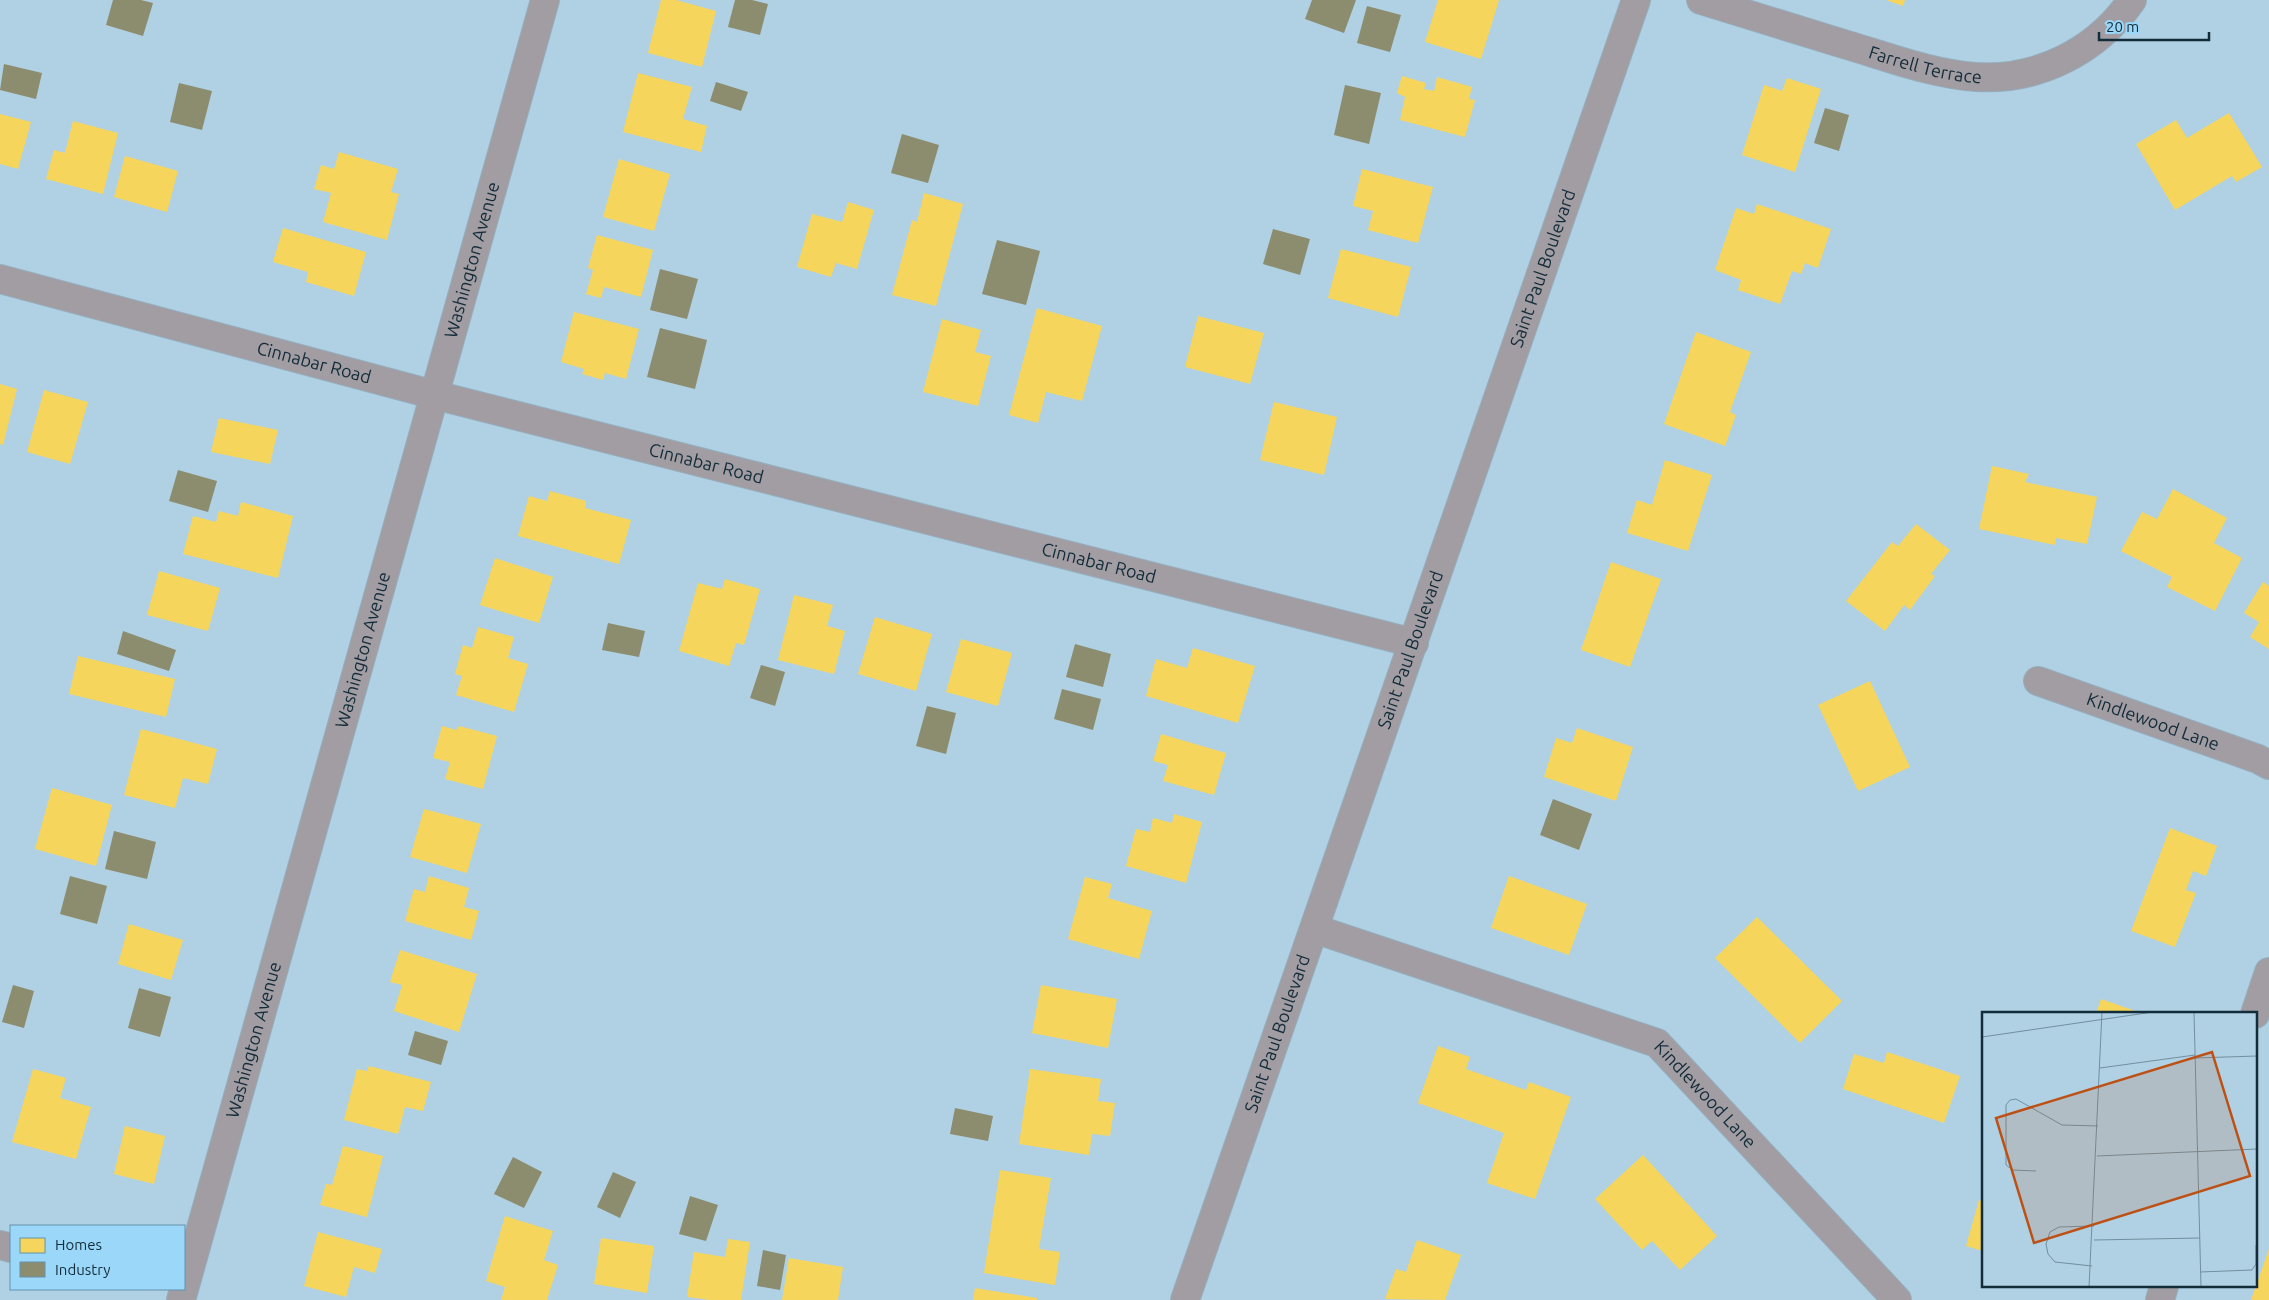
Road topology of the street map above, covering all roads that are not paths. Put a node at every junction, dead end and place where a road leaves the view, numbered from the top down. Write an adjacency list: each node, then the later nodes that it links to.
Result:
1 (545, 0): 6 (street, Washington Avenue)
2 (1636, 0): 7 (street, Saint Paul Boulevard)
3 (1701, 0): 4 (street, Farrell Terrace)
4 (2132, 0)
5 (0, 279): 6 (street, Cinnabar Road)
6 (435, 395): 7 (street, Cinnabar Road); 13 (street, Washington Avenue)
7 (1414, 643): 10 (street, Saint Paul Boulevard)
8 (2038, 681): 9 (street, Kindlewood Lane)
9 (2269, 765)
10 (1315, 929): 14 (street, Saint Paul Boulevard); 15 (street, Kindlewood Lane)
11 (2269, 972): 12 (street)
12 (2256, 1012)
13 (185, 1266)
14 (1185, 1300)
15 (1897, 1300)

